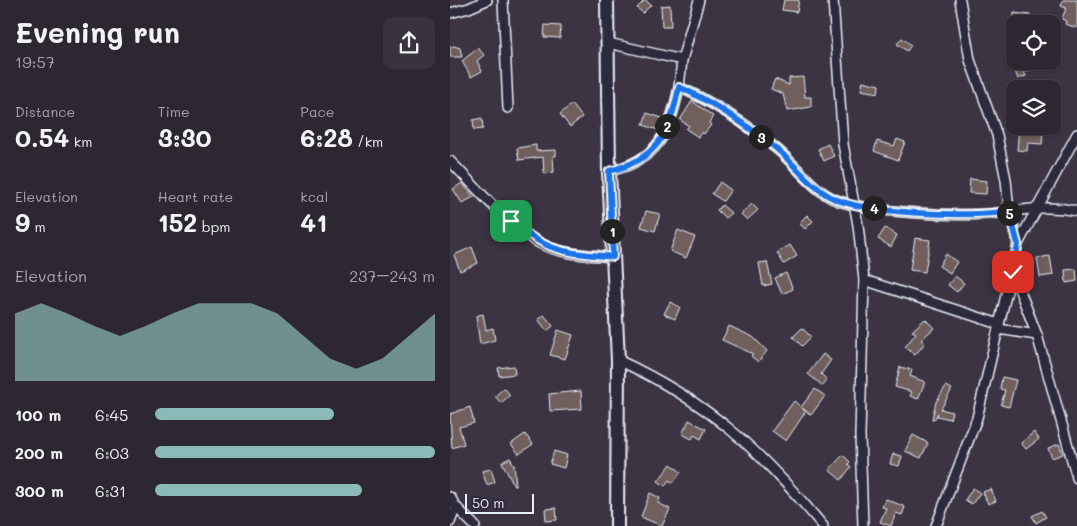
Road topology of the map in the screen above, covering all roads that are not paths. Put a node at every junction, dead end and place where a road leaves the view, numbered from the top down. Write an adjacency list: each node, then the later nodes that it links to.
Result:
1 (487, 0): 7 (street)
2 (503, 0): 11 (street)
3 (606, 0): 8 (street)
4 (698, 0): 9 (street)
5 (834, 0): 15 (street)
6 (960, 0): 17 (street)
7 (450, 12)
8 (608, 43): 9 (street); 14 (street)
9 (682, 60): 10 (street)
10 (679, 87): 14 (street); 15 (street)
11 (508, 108)
12 (1077, 134): 16 (street)
13 (450, 161): 20 (street)
14 (609, 171): 20 (street)
15 (855, 206): 17 (street); 22 (street)
16 (1039, 207): 17 (street); 18 (street); 19 (street)
17 (1009, 211): 19 (street)
18 (1077, 211)
19 (1018, 244): 21 (street)
20 (613, 257): 25 (street)
21 (1013, 272): 23 (street); 24 (street)
22 (864, 280): 23 (street); 33 (street)
23 (999, 327): 24 (street); 34 (street)
24 (1037, 335): 26 (street)
25 (618, 360): 31 (street); 32 (street)
26 (1077, 478)
27 (450, 497): 28 (street)
28 (456, 507): 29 (street); 30 (street)
29 (450, 522)
30 (475, 526)
31 (617, 526)
32 (823, 526)
33 (863, 526)
34 (936, 526)

